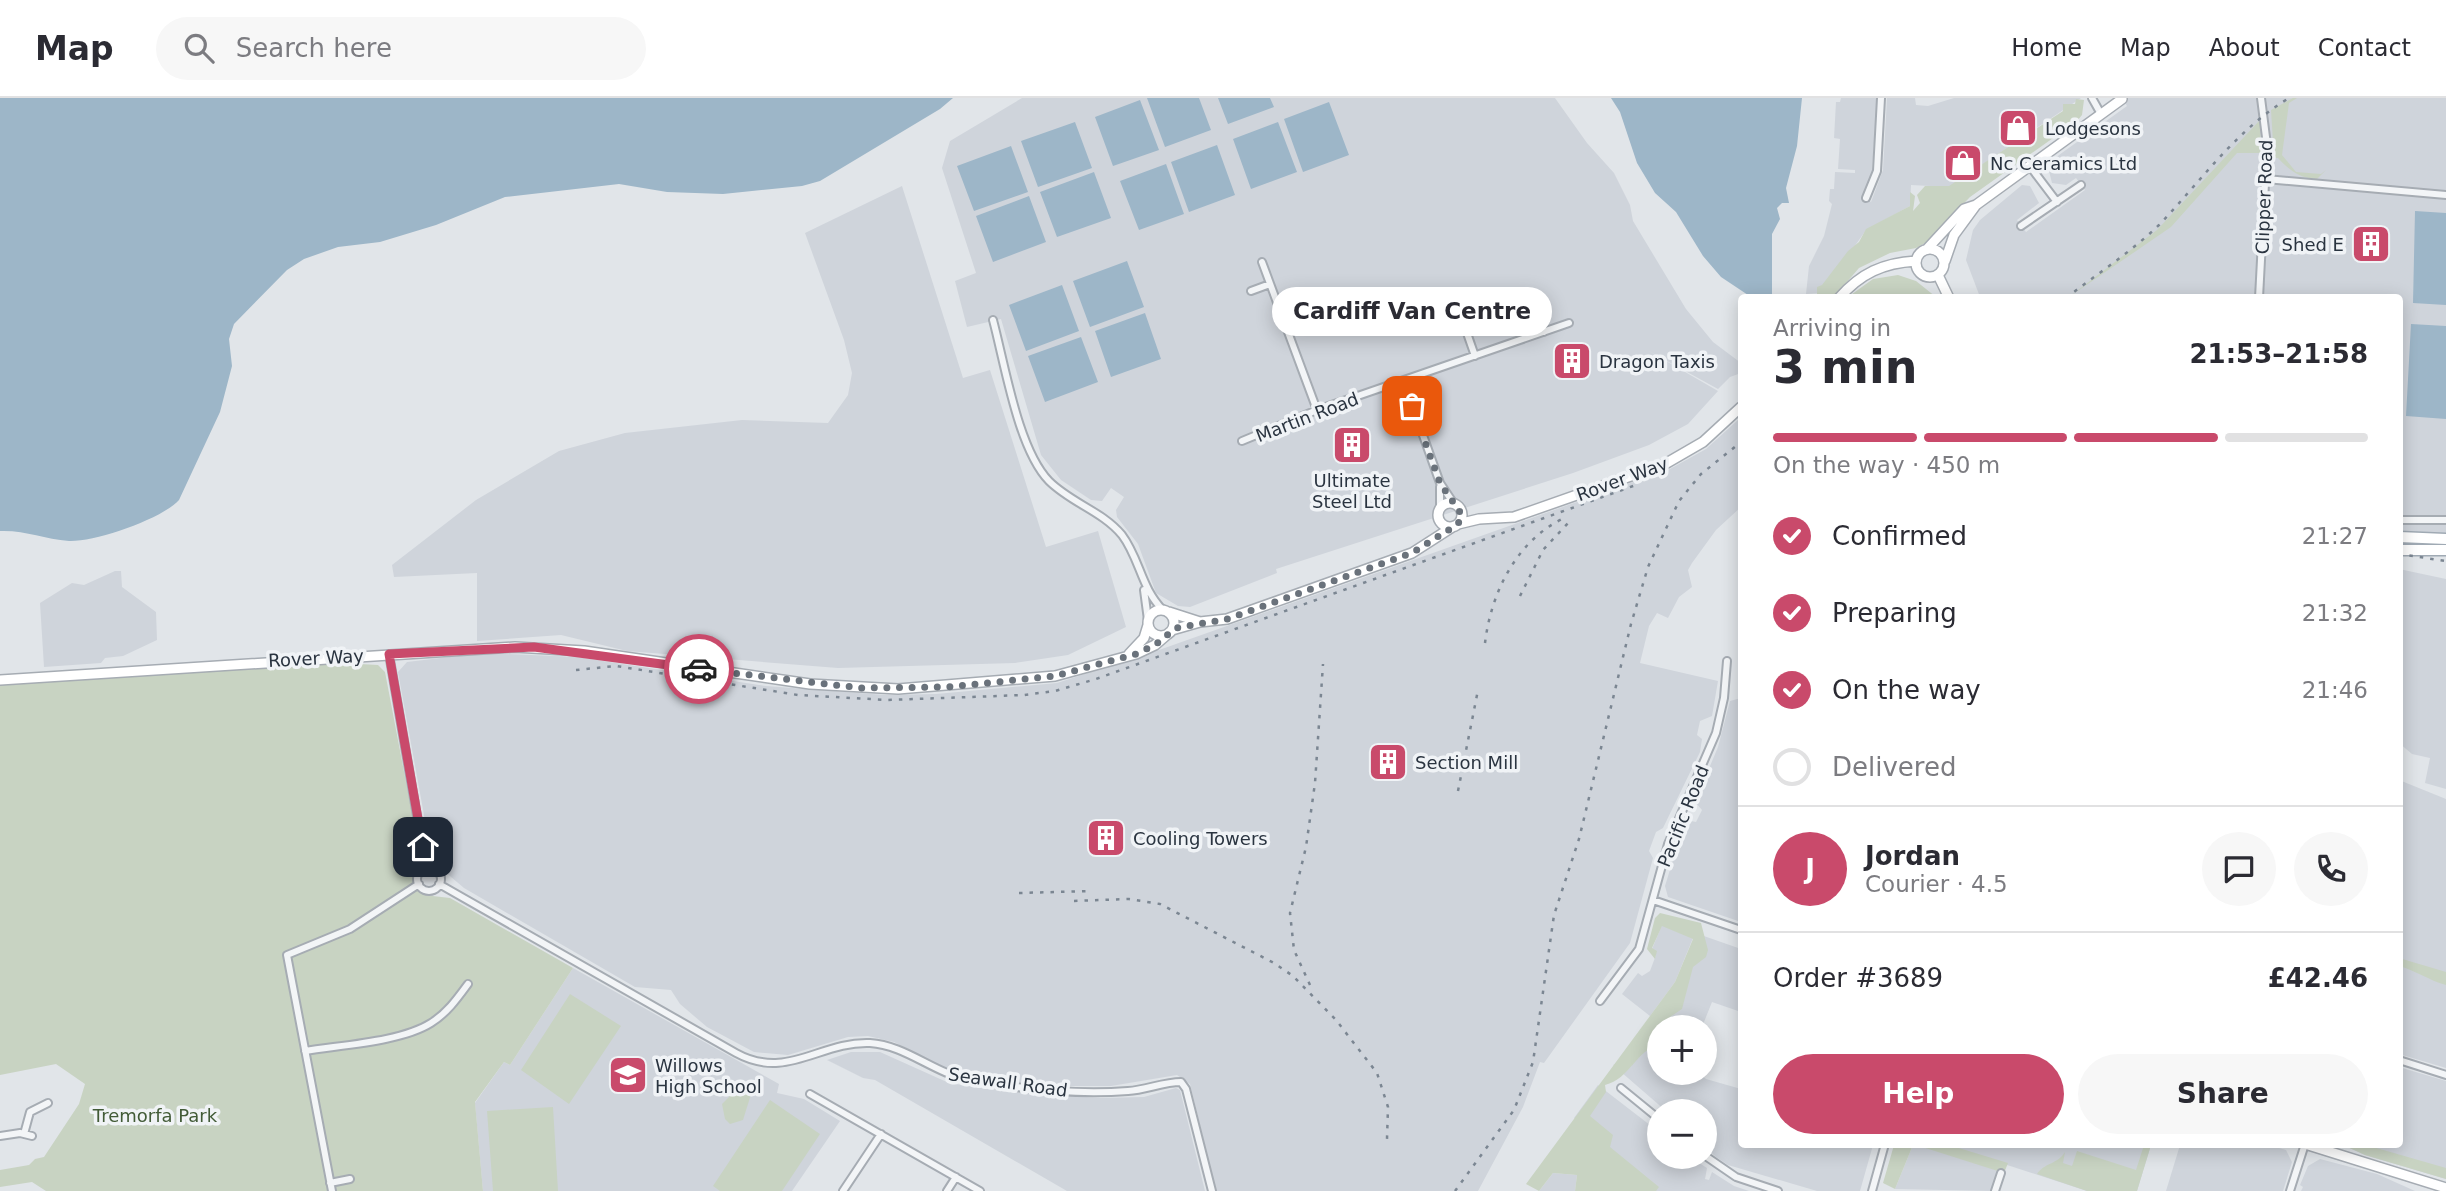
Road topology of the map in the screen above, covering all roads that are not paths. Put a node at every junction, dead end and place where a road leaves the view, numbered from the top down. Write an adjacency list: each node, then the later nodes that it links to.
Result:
1 (1881, 98): 10 (street)
2 (2092, 98): 5 (street)
3 (2123, 98): 5 (street)
4 (2261, 98): 7 (street, Clipper Road)
5 (2101, 114): 6 (street)
6 (2029, 165): 11 (street); 12 (street)
7 (2266, 179): 9 (street); 24 (street, Clipper Road)
8 (2081, 185): 11 (street)
9 (2446, 195)
10 (1866, 198)
11 (2057, 202): 13 (street)
12 (1976, 205): 14 (street); 17 (street)
13 (2021, 226)
14 (1927, 249): 16 (street); 17 (street)
15 (1262, 261): 19 (street)
16 (1916, 261): 18 (street); 22 (street)
17 (1944, 264): 18 (street)
18 (1938, 275): 23 (street)
19 (1270, 284): 20 (street); 33 (street)
20 (1251, 290)
21 (1453, 293): 26 (street)
22 (1843, 294)
23 (1947, 294)
24 (2259, 294)
25 (1535, 311): 30 (street)
26 (1462, 317): 29 (street); 31 (street)
27 (993, 320): 48 (street)
28 (1569, 323): 30 (street, Martin Road)
29 (1441, 324)
30 (1544, 332): 31 (street, Martin Road)
31 (1475, 356): 32 (street, Martin Road)
32 (1404, 382): 33 (street, Martin Road); 36 (street)
33 (1317, 410): 35 (street, Martin Road)
34 (1738, 410): 39 (street, Rover Way)
35 (1242, 441)
36 (1440, 483): 37 (street); 38 (street)
37 (1456, 505): 38 (street); 39 (street, Rover Way); 42 (street)
38 (1440, 513): 42 (street); 45 (street)
39 (1486, 518): 42 (street, Rover Way)
40 (2403, 520): 41 (street)
41 (2446, 520)
42 (1456, 525): 45 (street, Rover Way)
43 (2403, 537): 44 (main road)
44 (2446, 539)
45 (1429, 542): 51 (street, Rover Way)
46 (2403, 550): 47 (main road)
47 (2446, 550)
48 (1144, 585): 49 (street); 50 (street)
49 (1166, 611): 50 (street); 51 (street, Rover Way); 52 (street)
50 (1148, 622): 52 (street); 54 (street)
51 (1200, 622): 52 (street, Rover Way)
52 (1171, 631): 54 (street, Rover Way)
53 (389, 654): 54 (street, Rover Way); 56 (street, Rover Way); 57 (street)
54 (1129, 654)
55 (1727, 661): 60 (street, Pacific Road)
56 (0, 680)
57 (426, 868): 58 (street); 59 (street)
58 (419, 884): 59 (street); 64 (street)
59 (439, 884): 87 (street, Seawall Road)
60 (1653, 900): 61 (street); 63 (street, Pacific Road)
61 (1738, 929)
62 (468, 984): 64 (street)
63 (1600, 1001)
64 (305, 1051): 82 (street)
65 (2403, 1061): 66 (street)
66 (2446, 1075)
67 (1620, 1088): 70 (street)
68 (810, 1094): 72 (street)
69 (48, 1103): 71 (street)
70 (1647, 1109)
71 (24, 1134): 73 (street); 74 (street)
72 (881, 1134): 80 (street); 84 (street)
73 (0, 1136)
74 (32, 1136)
75 (1884, 1148): 89 (street)
76 (2304, 1148): 91 (street)
77 (2318, 1148): 83 (street)
78 (1717, 1164): 88 (street)
79 (2001, 1173): 90 (street)
80 (956, 1177): 85 (street); 86 (street)
81 (350, 1179): 82 (street)
82 (331, 1187)
83 (2446, 1188)
84 (843, 1191)
85 (947, 1191)
86 (980, 1191)
87 (1212, 1191)
88 (1778, 1191)
89 (1872, 1191)
90 (1995, 1191)
91 (2290, 1191)

